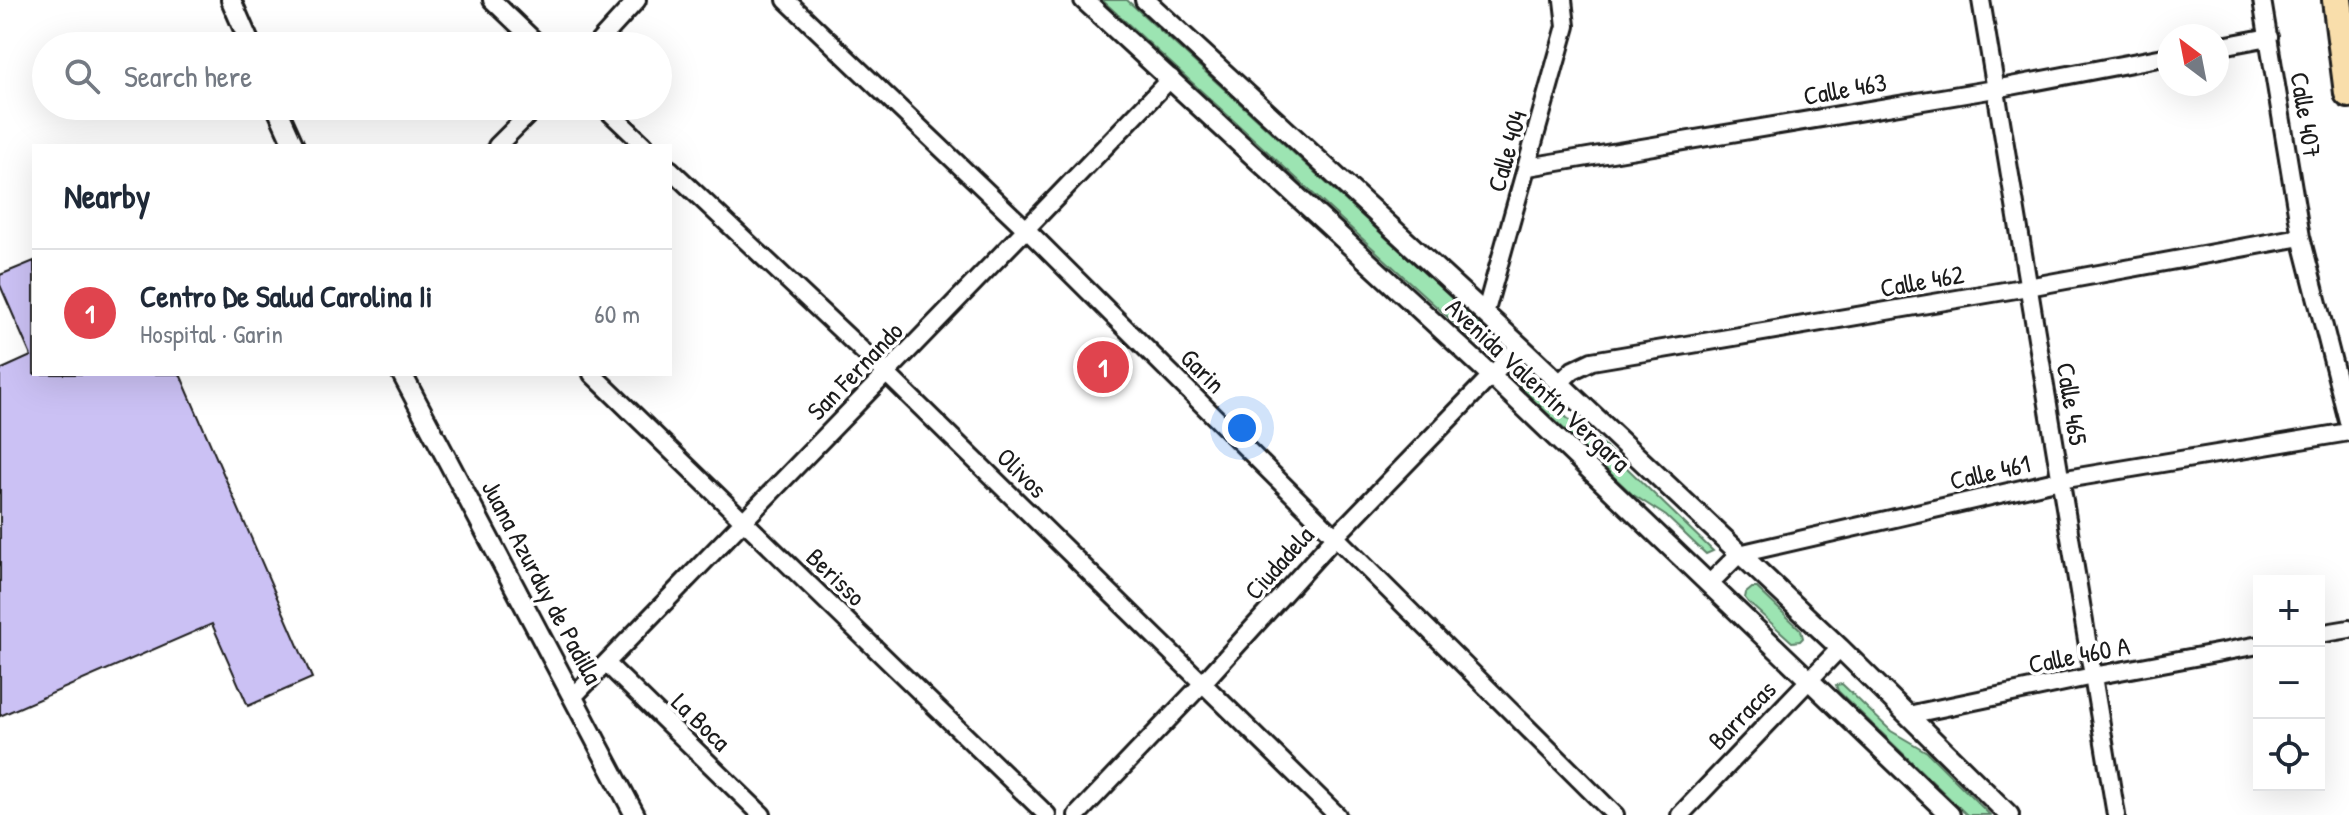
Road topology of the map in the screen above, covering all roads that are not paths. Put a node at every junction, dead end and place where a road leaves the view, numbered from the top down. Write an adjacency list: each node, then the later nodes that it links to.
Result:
1 (231, 0): 11 (street)
2 (492, 0): 12 (street)
3 (637, 0): 13 (street)
4 (786, 0): 28 (street, Garin)
5 (1084, 0): 17 (street, Avenida Valentín Vergara)
6 (1145, 0): 31 (street, Avenida Valentín Vergara)
7 (1563, 0): 26 (street, Calle 404)
8 (1981, 0): 18 (street, Calle 465)
9 (2262, 0): 14 (street, Calle 407)
10 (2337, 0): 19 (highway)
11 (245, 32)
12 (525, 32)
13 (608, 32)
14 (2269, 37): 15 (street); 29 (street, Calle 407)
15 (2229, 45)
16 (2157, 58): 18 (street, Calle 463)
17 (1171, 78): 28 (street, San Fernando); 36 (street, Avenida Valentín Vergara)
18 (1995, 89): 26 (street, Calle 463); 30 (street, Calle 465)
19 (2349, 93)
20 (282, 120): 23 (street)
21 (523, 120): 24 (street)
22 (618, 120): 25 (street)
23 (293, 144)
24 (499, 144)
25 (643, 144)
26 (1528, 167): 31 (street, Calle 404)
27 (672, 171): 33 (street, Olivos)
28 (1026, 229): 33 (street, San Fernando); 42 (street, Garin)
29 (2301, 237): 30 (street, Calle 462); 38 (street, Calle 407)
30 (2028, 287): 37 (street, Calle 462); 40 (street, Calle 465)
31 (1485, 314): 32 (street, Avenida Valentín Vergara)
32 (1520, 346): 36 (street, Ciudadela); 37 (street, Avenida Valentín Vergara)
33 (886, 373): 41 (street, San Fernando); 52 (street, Olivos)
34 (403, 376): 53 (street, Juana Azurduy de Padilla)
35 (594, 376): 41 (street, Berisso)
36 (1493, 377): 42 (street, Ciudadela); 44 (street, Avenida Valentín Vergara)
37 (1558, 384): 43 (street, Avenida Valentín Vergara)
38 (2349, 425)
39 (2349, 432): 40 (street, Calle 461)
40 (2060, 480): 43 (street, Calle 461); 50 (street, Calle 465)
41 (744, 521): 49 (street, San Fernando); 57 (street, Berisso)
42 (1335, 537): 52 (street, Ciudadela); 60 (street, Garin)
43 (1739, 554): 44 (street); 48 (street, Avenida Valentín Vergara)
44 (1710, 583): 51 (street, Avenida Valentín Vergara)
45 (2349, 629): 46 (street)
46 (2325, 633)
47 (2253, 646): 50 (street, Calle 460 A)
48 (1840, 648): 51 (street, Barracas); 54 (street, Avenida Valentín Vergara)
49 (607, 664): 53 (street, San Fernando); 56 (street, La Boca)
50 (2093, 676): 54 (street, Calle 460 A); 64 (street, Calle 465)
51 (1810, 679): 61 (street, Barracas); 62 (street, Avenida Valentín Vergara)
52 (1202, 684): 58 (street, Ciudadela); 59 (street, Olivos)
53 (573, 697): 55 (street, Juana Azurduy de Padilla)
54 (1908, 715): 63 (street, Avenida Valentín Vergara)
55 (635, 815)
56 (762, 815)
57 (1047, 815)
58 (1077, 815)
59 (1337, 815)
60 (1615, 815)
61 (1680, 815)
62 (1950, 815)
63 (2009, 815)
64 (2116, 815)

